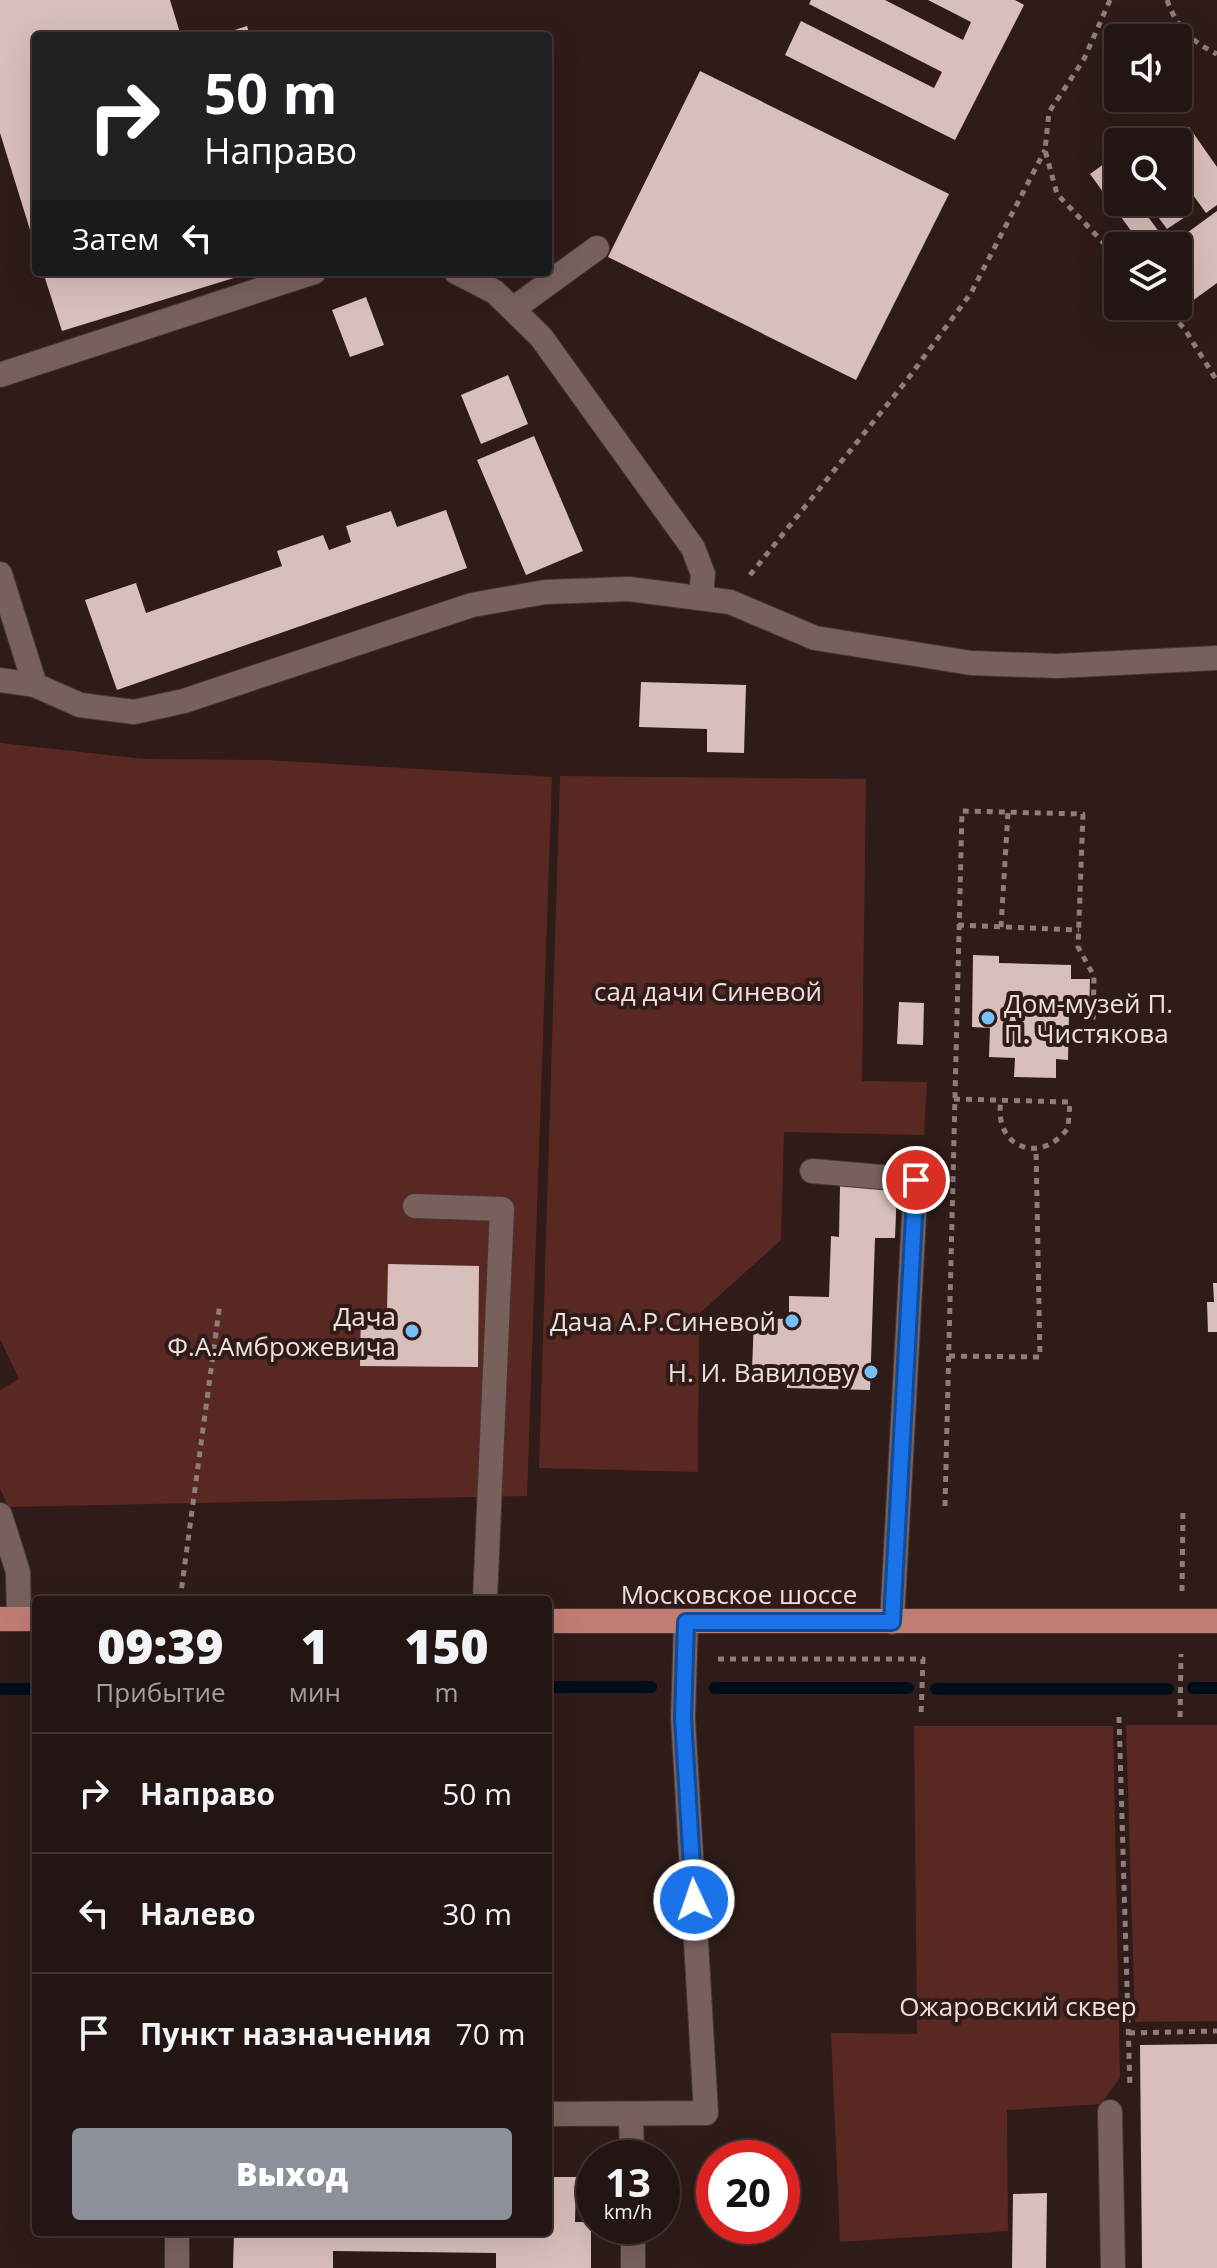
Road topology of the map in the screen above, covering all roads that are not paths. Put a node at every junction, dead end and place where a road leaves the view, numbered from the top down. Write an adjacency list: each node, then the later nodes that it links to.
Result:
1 (597, 248): 4 (lane)
2 (302, 276): 5 (lane)
3 (464, 276): 4 (lane)
4 (513, 309): 7 (lane)
5 (0, 375)
6 (0, 574): 10 (lane)
7 (701, 596): 8 (lane); 10 (lane)
8 (1217, 658)
9 (0, 680): 10 (lane)
10 (35, 685)
11 (812, 1171): 19 (lane)
12 (415, 1206): 14 (lane)
13 (0, 1515): 15 (lane)
14 (485, 1596)
15 (18, 1619)
16 (552, 1621): 18 (main road, Московское шоссе)
17 (1217, 1621): 19 (main road, Московское шоссе)
18 (686, 1622): 19 (main road, Московское шоссе); 22 (lane)
19 (892, 1622)
20 (1110, 2112): 28 (lane)
21 (552, 2114): 22 (lane)
22 (631, 2115): 23 (lane)
23 (632, 2140)
24 (177, 2236): 26 (lane)
25 (633, 2244): 27 (lane)
26 (177, 2268)
27 (633, 2268)
28 (1113, 2268)

